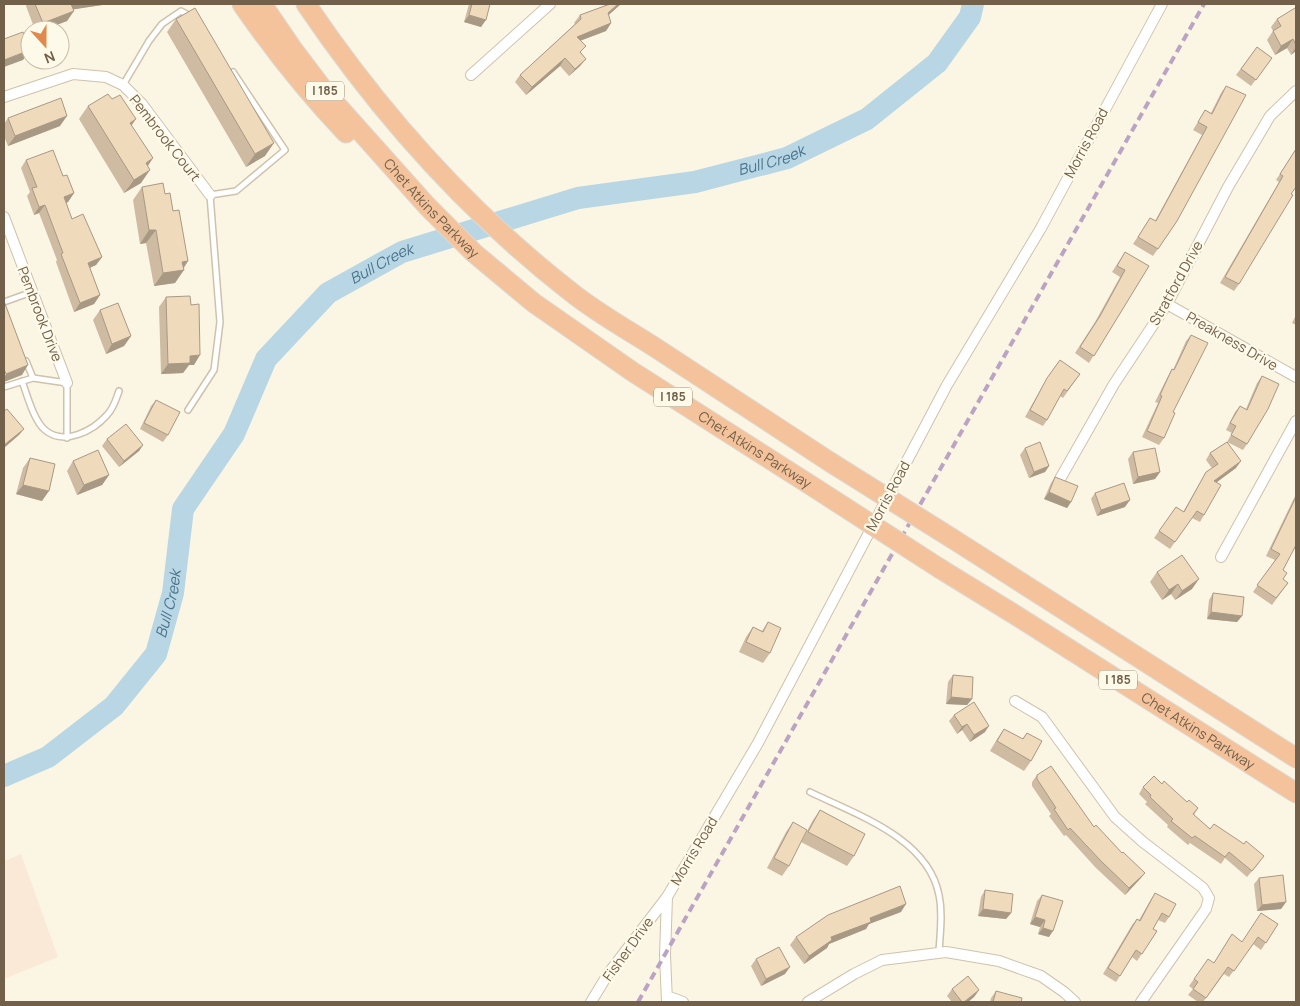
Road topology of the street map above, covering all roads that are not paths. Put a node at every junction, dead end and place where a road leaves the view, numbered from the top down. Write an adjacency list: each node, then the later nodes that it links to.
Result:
1 (242, 4): 12 (highway)
2 (262, 4): 12 (highway, Chet Atkins Parkway / I 185)
3 (306, 4): 32 (highway, I 185, bridge)
4 (1162, 4): 35 (street, Morris Road)
5 (543, 6): 8 (street)
6 (198, 20): 9 (lane)
7 (230, 69): 13 (lane)
8 (471, 75)
9 (123, 85): 11 (street, Pembrook Court); 13 (street, Pembrook Court)
10 (1296, 91): 17 (street, Stratford Drive)
11 (4, 97)
12 (389, 172): 34 (highway, Chet Atkins Parkway / I 185, bridge)
13 (210, 195): 26 (lane)
14 (4, 217): 15 (street, Pembrook Drive)
15 (32, 292): 16 (lane); 23 (street, Pembrook Drive)
16 (4, 302): 18 (lane)
17 (1167, 304): 20 (street, Preakness Drive); 29 (street, Stratford Drive)
18 (7, 310)
19 (23, 352): 21 (lane)
20 (1296, 377)
21 (32, 378): 22 (lane); 23 (lane)
22 (22, 381): 24 (lane); 28 (lane)
23 (66, 383): 28 (lane)
24 (4, 387)
25 (119, 391): 28 (lane)
26 (188, 410)
27 (1296, 422): 30 (street)
28 (67, 438)
29 (1060, 479)
30 (1221, 557)
31 (1015, 701): 42 (street)
32 (1296, 758)
33 (810, 792): 36 (lane)
34 (1296, 793)
35 (667, 897): 37 (street, Morris Road); 38 (street, Fisher Drive)
36 (939, 952): 40 (street); 41 (street)
37 (667, 999): 39 (street)
38 (591, 1002)
39 (683, 1002)
40 (808, 1002)
41 (1075, 1002)
42 (1141, 1002)

